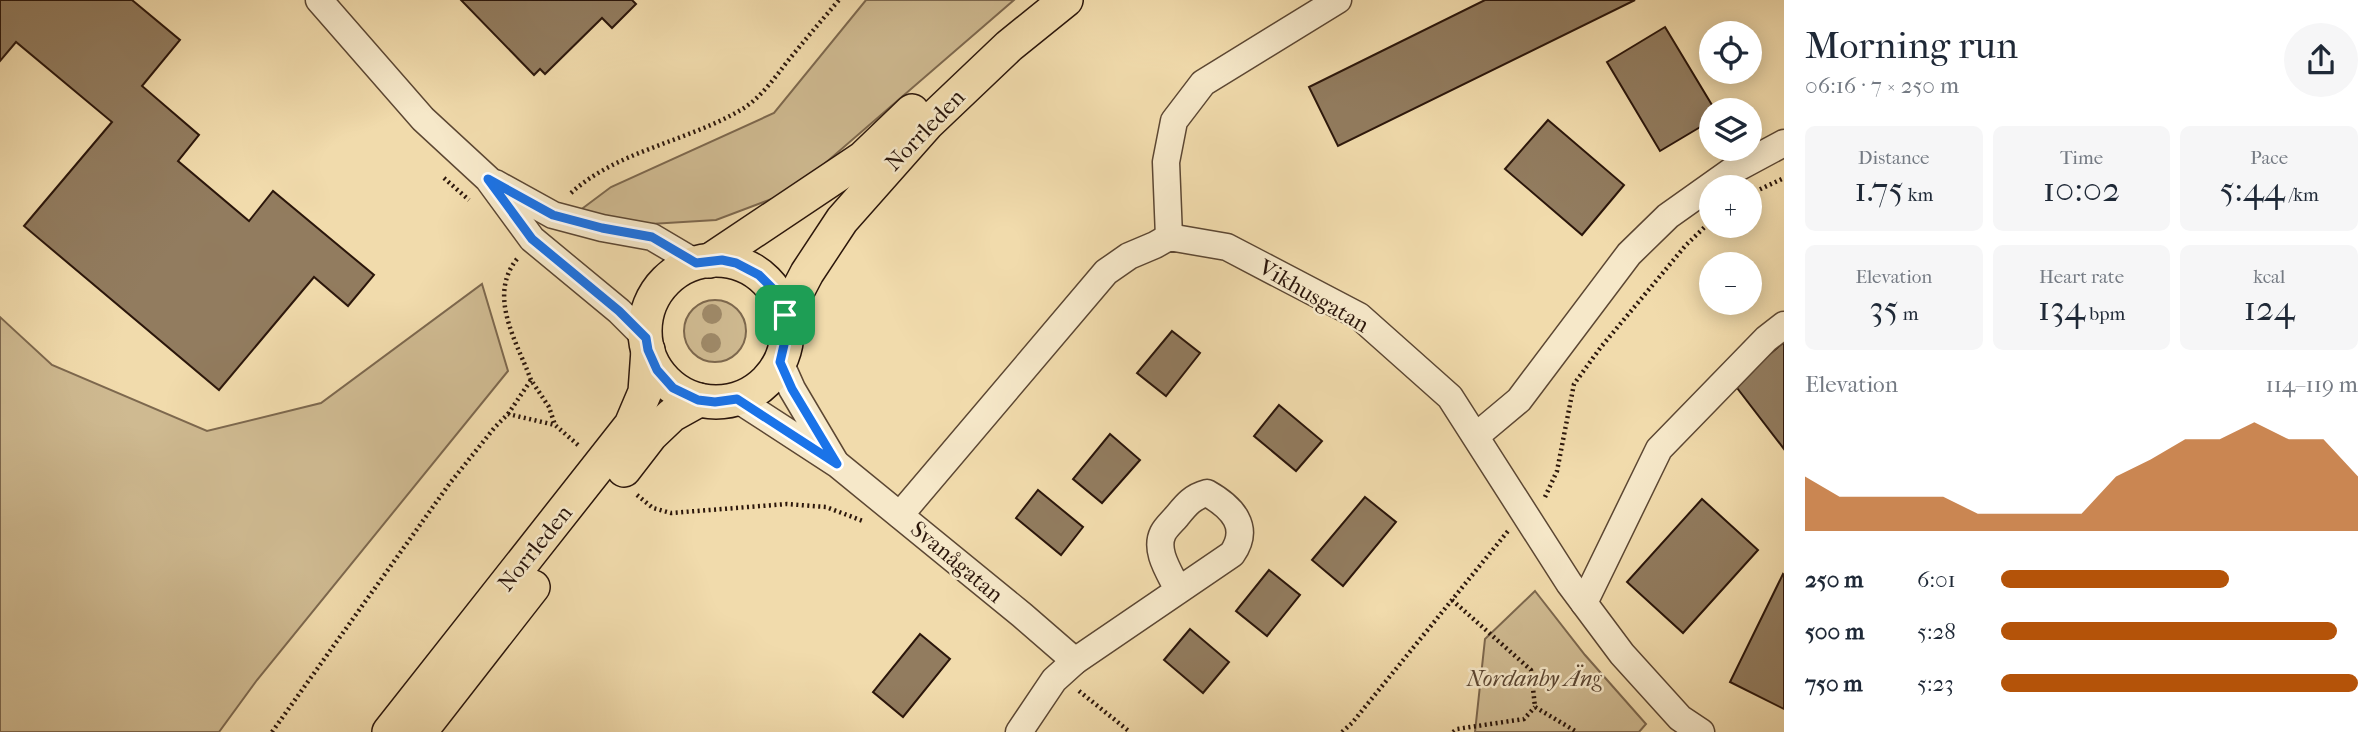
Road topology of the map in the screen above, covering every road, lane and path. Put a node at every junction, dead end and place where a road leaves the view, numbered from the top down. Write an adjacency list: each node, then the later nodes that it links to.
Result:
1 (319, 0): 9 (street)
2 (839, 0): 6 (path)
3 (1033, 0): 12 (main road, Norrleden)
4 (1066, 0): 13 (main road, Norrleden)
5 (1338, 0): 11 (street)
6 (776, 76)
7 (1784, 143): 21 (street)
8 (1784, 178): 10 (path)
9 (488, 179): 12 (street); 15 (street)
10 (1762, 188)
11 (1169, 237): 21 (street, Vikhusgatan); 25 (street)
12 (702, 262): 13 (main road); 15 (main road)
13 (785, 315): 16 (main road)
14 (1784, 324): 29 (street)
15 (647, 344): 18 (main road); 34 (main road, Norrleden)
16 (780, 362): 17 (main road); 23 (street, Svanågatan)
17 (737, 399): 18 (main road); 23 (street, Svanågatan)
18 (698, 400): 35 (main road, Norrleden)
19 (508, 414): 20 (path); 20 (path); 33 (path)
20 (555, 425): 22 (path)
21 (1476, 436): 29 (street, Vikhusgatan)
22 (582, 448)
23 (837, 464): 25 (street, Svanågatan)
24 (637, 495): 26 (path)
25 (901, 515): 30 (street, Svanågatan)
26 (869, 525)
27 (1178, 590): 30 (street)
28 (1452, 600): 31 (path)
29 (1584, 603): 32 (street, Vikhusgatan)
30 (1067, 668): 36 (street); 37 (path)
31 (1535, 707): 38 (path); 39 (path)
32 (1683, 727)
33 (272, 732)
34 (389, 732)
35 (420, 732)
36 (1019, 732)
37 (1130, 732)
38 (1453, 732)
39 (1577, 732)

